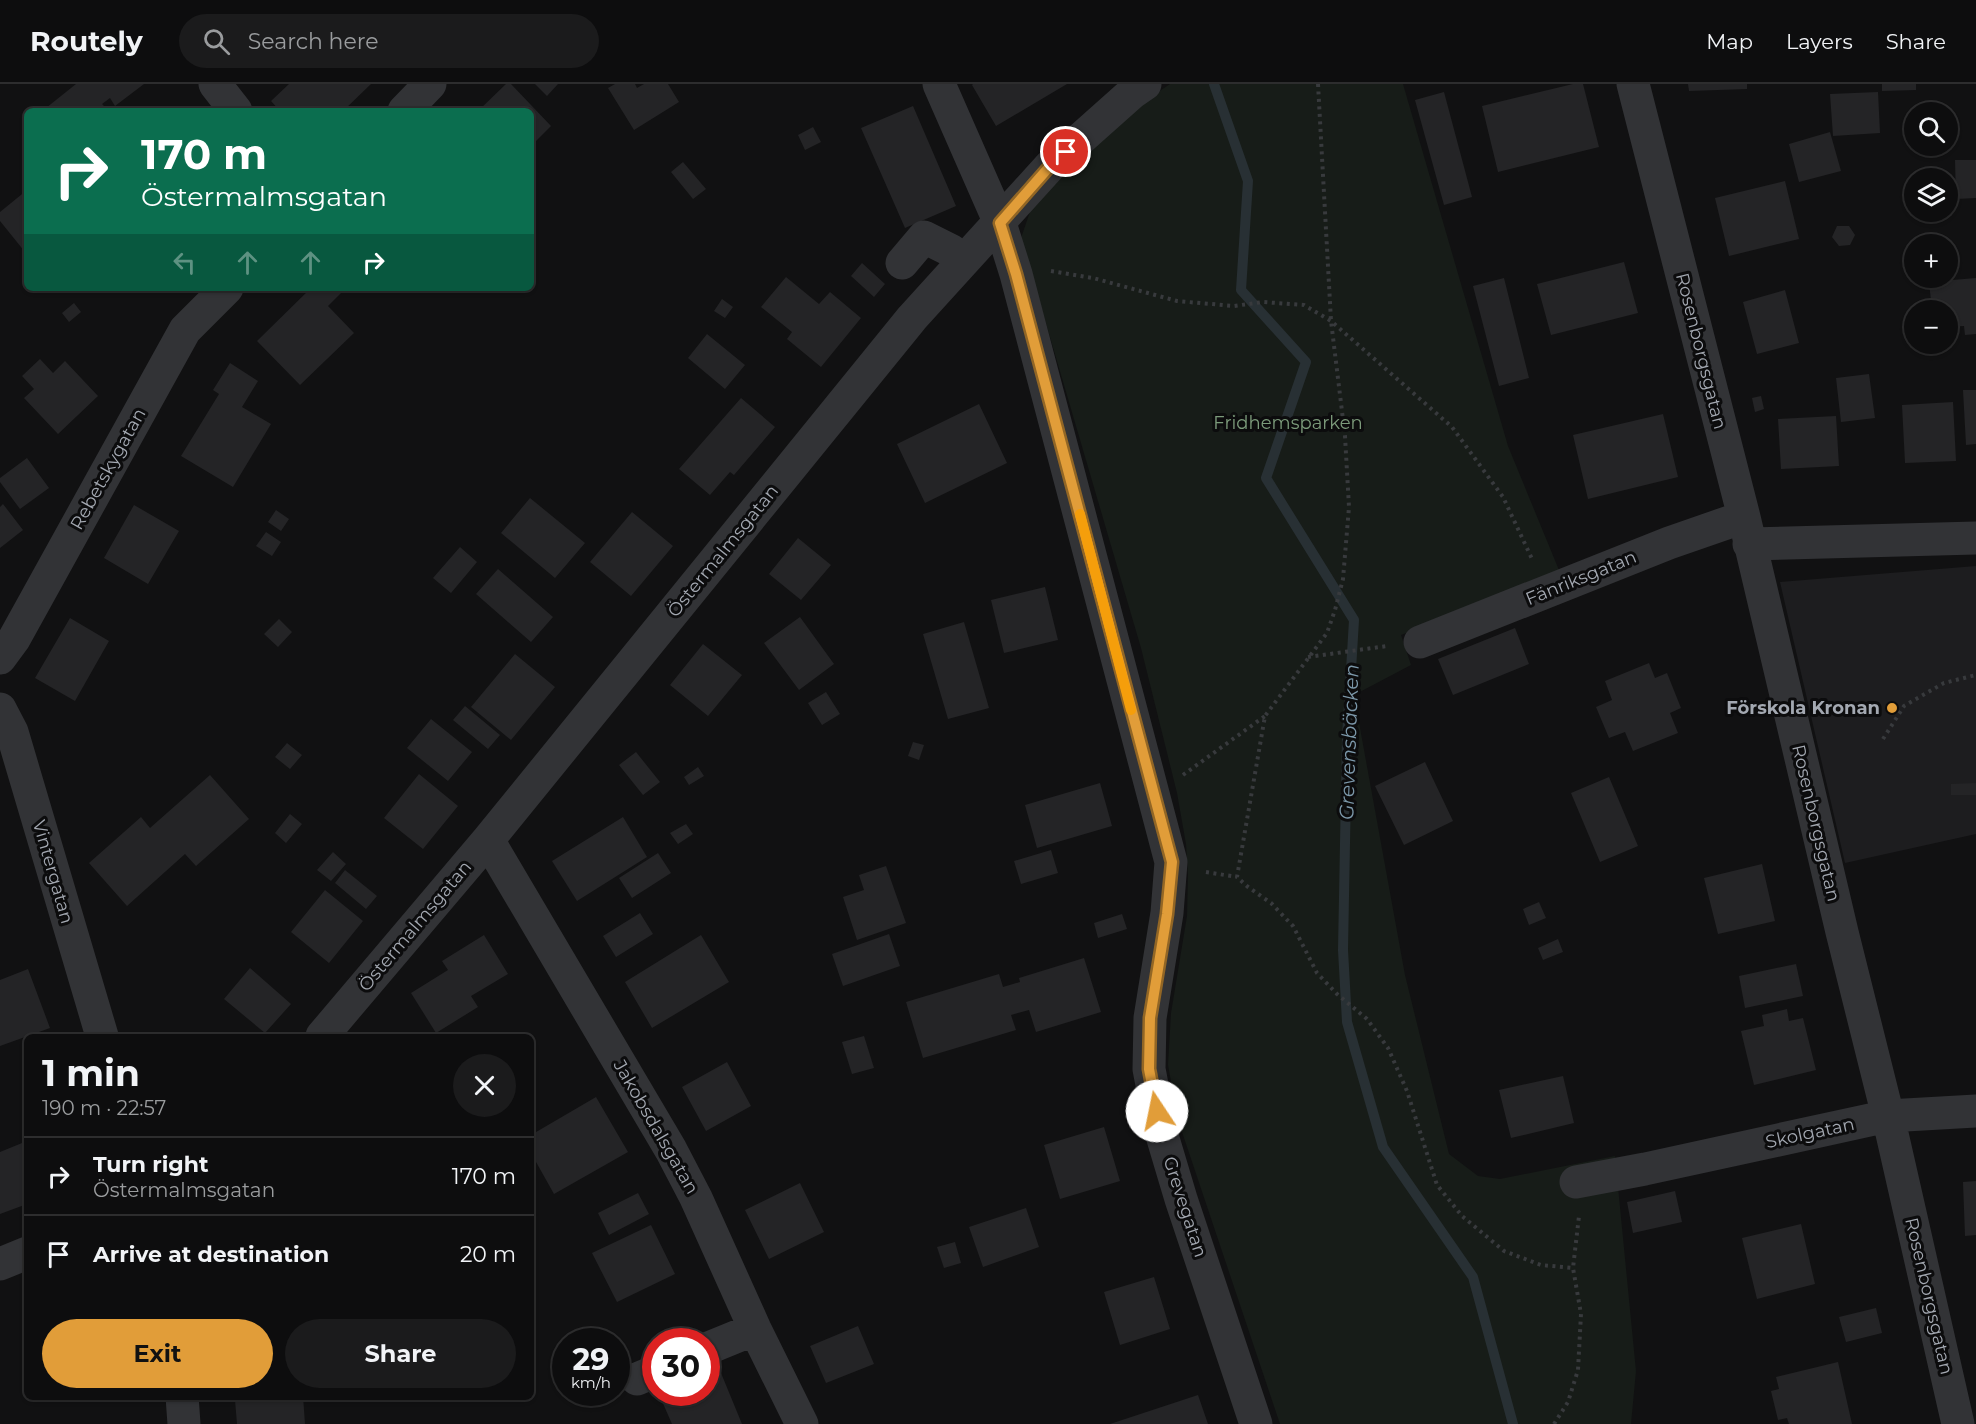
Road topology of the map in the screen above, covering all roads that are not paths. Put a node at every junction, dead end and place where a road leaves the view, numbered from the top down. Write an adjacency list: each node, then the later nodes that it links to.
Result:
1 (215, 84): 6 (street)
2 (430, 84): 7 (street)
3 (939, 84): 8 (street, Grevegatan)
4 (1145, 84): 8 (street, Östermalmsgatan)
5 (1633, 84): 12 (street, Rosenborgsgatan)
6 (234, 108)
7 (407, 108)
8 (1000, 223): 10 (street, Östermalmsgatan); 30 (street, Grevegatan)
9 (902, 263): 10 (street)
10 (960, 264): 17 (street, Östermalmsgatan)
11 (225, 291): 15 (street, Rebetskygatan)
12 (1747, 531): 13 (street, Fänriksgatan); 14 (street, Fänriksgatan); 21 (street, Rosenborgsgatan)
13 (1976, 538)
14 (1420, 642)
15 (0, 658)
16 (0, 709): 18 (street, Vintergatan)
17 (488, 840): 19 (street, Östermalmsgatan); 25 (street, Jakobsdalsgatan)
18 (101, 1034)
19 (324, 1034)
20 (1976, 1111): 21 (street, Skolgatan)
21 (1888, 1116): 22 (street, Skolgatan); 31 (street, Rosenborgsgatan)
22 (1577, 1194)
23 (24, 1254): 24 (street)
24 (0, 1264)
25 (755, 1329): 26 (street); 29 (street, Jakobsdalsgatan)
26 (720, 1343)
27 (182, 1400): 28 (street)
28 (184, 1424)
29 (802, 1424)
30 (1256, 1424)
31 (1958, 1424)

